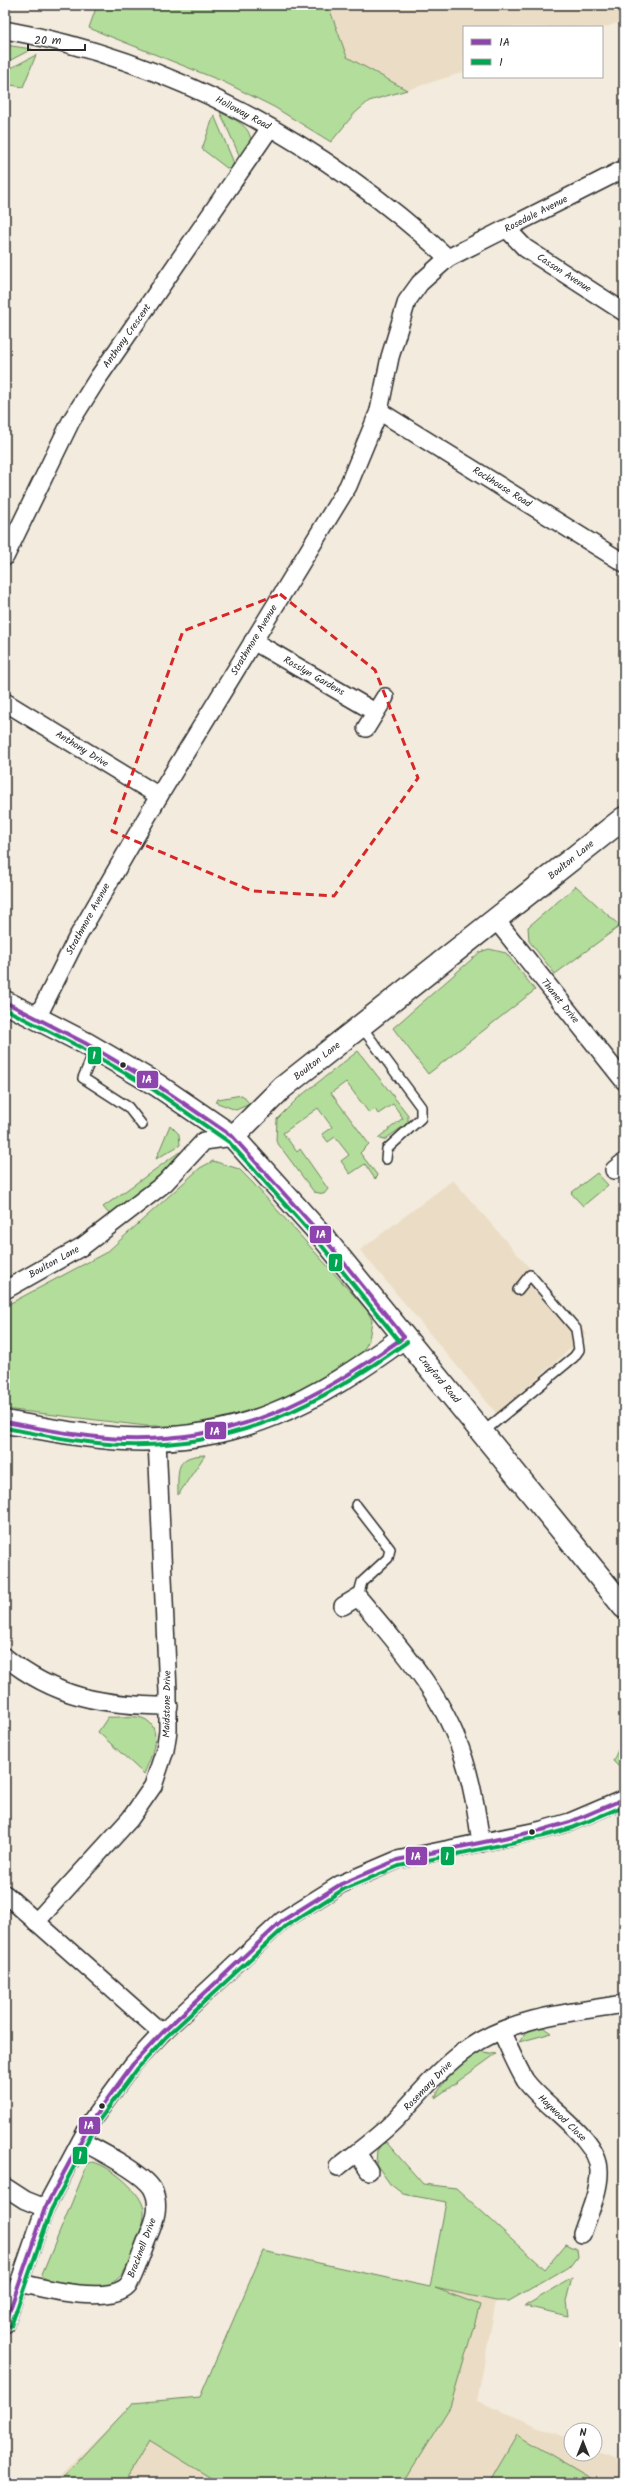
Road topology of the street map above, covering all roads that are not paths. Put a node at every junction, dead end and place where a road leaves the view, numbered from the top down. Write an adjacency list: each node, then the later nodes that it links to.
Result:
1 (5, 30): 2 (street, Holloway Road)
2 (270, 128): 5 (street, Holloway Road); 8 (street, Anthony Crescent)
3 (624, 169): 4 (street, Rosedale Avenue)
4 (507, 229): 5 (street, Rosedale Avenue); 6 (street, Casson Avenue)
5 (448, 258): 7 (street, Strathmore Avenue)
6 (624, 312)
7 (379, 412): 9 (street, Rockhouse Road); 10 (street, Strathmore Avenue)
8 (5, 557)
9 (624, 563)
10 (254, 641): 13 (street, Rosslyn Gardens); 15 (street, Strathmore Avenue)
11 (386, 697): 13 (street)
12 (5, 702): 15 (street, Anthony Drive)
13 (375, 712): 14 (street)
14 (366, 728)
15 (159, 796): 19 (street, Strathmore Avenue)
16 (624, 818): 17 (street, Boulton Lane)
17 (496, 920): 20 (street, Boulton Lane); 22 (street, Thanet Drive)
18 (5, 1002): 19 (street, Crayford Road)
19 (38, 1018): 21 (street, Crayford Road)
20 (362, 1026): 24 (street, Boulton Lane); 25 (lane)
21 (95, 1049): 23 (lane); 24 (street, Crayford Road)
22 (624, 1081)
23 (142, 1125)
24 (233, 1137): 26 (street, Boulton Lane); 28 (street, Crayford Road)
25 (386, 1159)
26 (5, 1290)
27 (518, 1290): 30 (lane)
28 (404, 1337): 30 (street, Crayford Road); 31 (street)
29 (5, 1422): 31 (street)
30 (482, 1433): 35 (street, Crayford Road)
31 (158, 1440): 37 (street, Maidstone Drive)
32 (356, 1505): 33 (lane)
33 (358, 1597): 34 (street); 39 (street)
34 (343, 1606)
35 (624, 1607)
36 (5, 1657): 37 (street)
37 (169, 1706): 41 (street, Maidstone Drive)
38 (624, 1799): 39 (street)
39 (482, 1843): 44 (street)
40 (5, 1894): 41 (street)
41 (36, 1922): 44 (street)
42 (624, 2004): 43 (street, Rosemary Drive)
43 (501, 2031): 46 (street, Rosemary Drive); 51 (street, Haywood Close)
44 (162, 2033): 45 (street)
45 (81, 2140): 50 (street); 52 (street, Bracknell Drive)
46 (357, 2153): 47 (street, Rosemary Drive); 48 (street)
47 (338, 2167)
48 (369, 2171)
49 (5, 2188): 50 (street)
50 (45, 2208): 52 (street)
51 (582, 2234)
52 (21, 2283): 53 (street)
53 (5, 2324)

